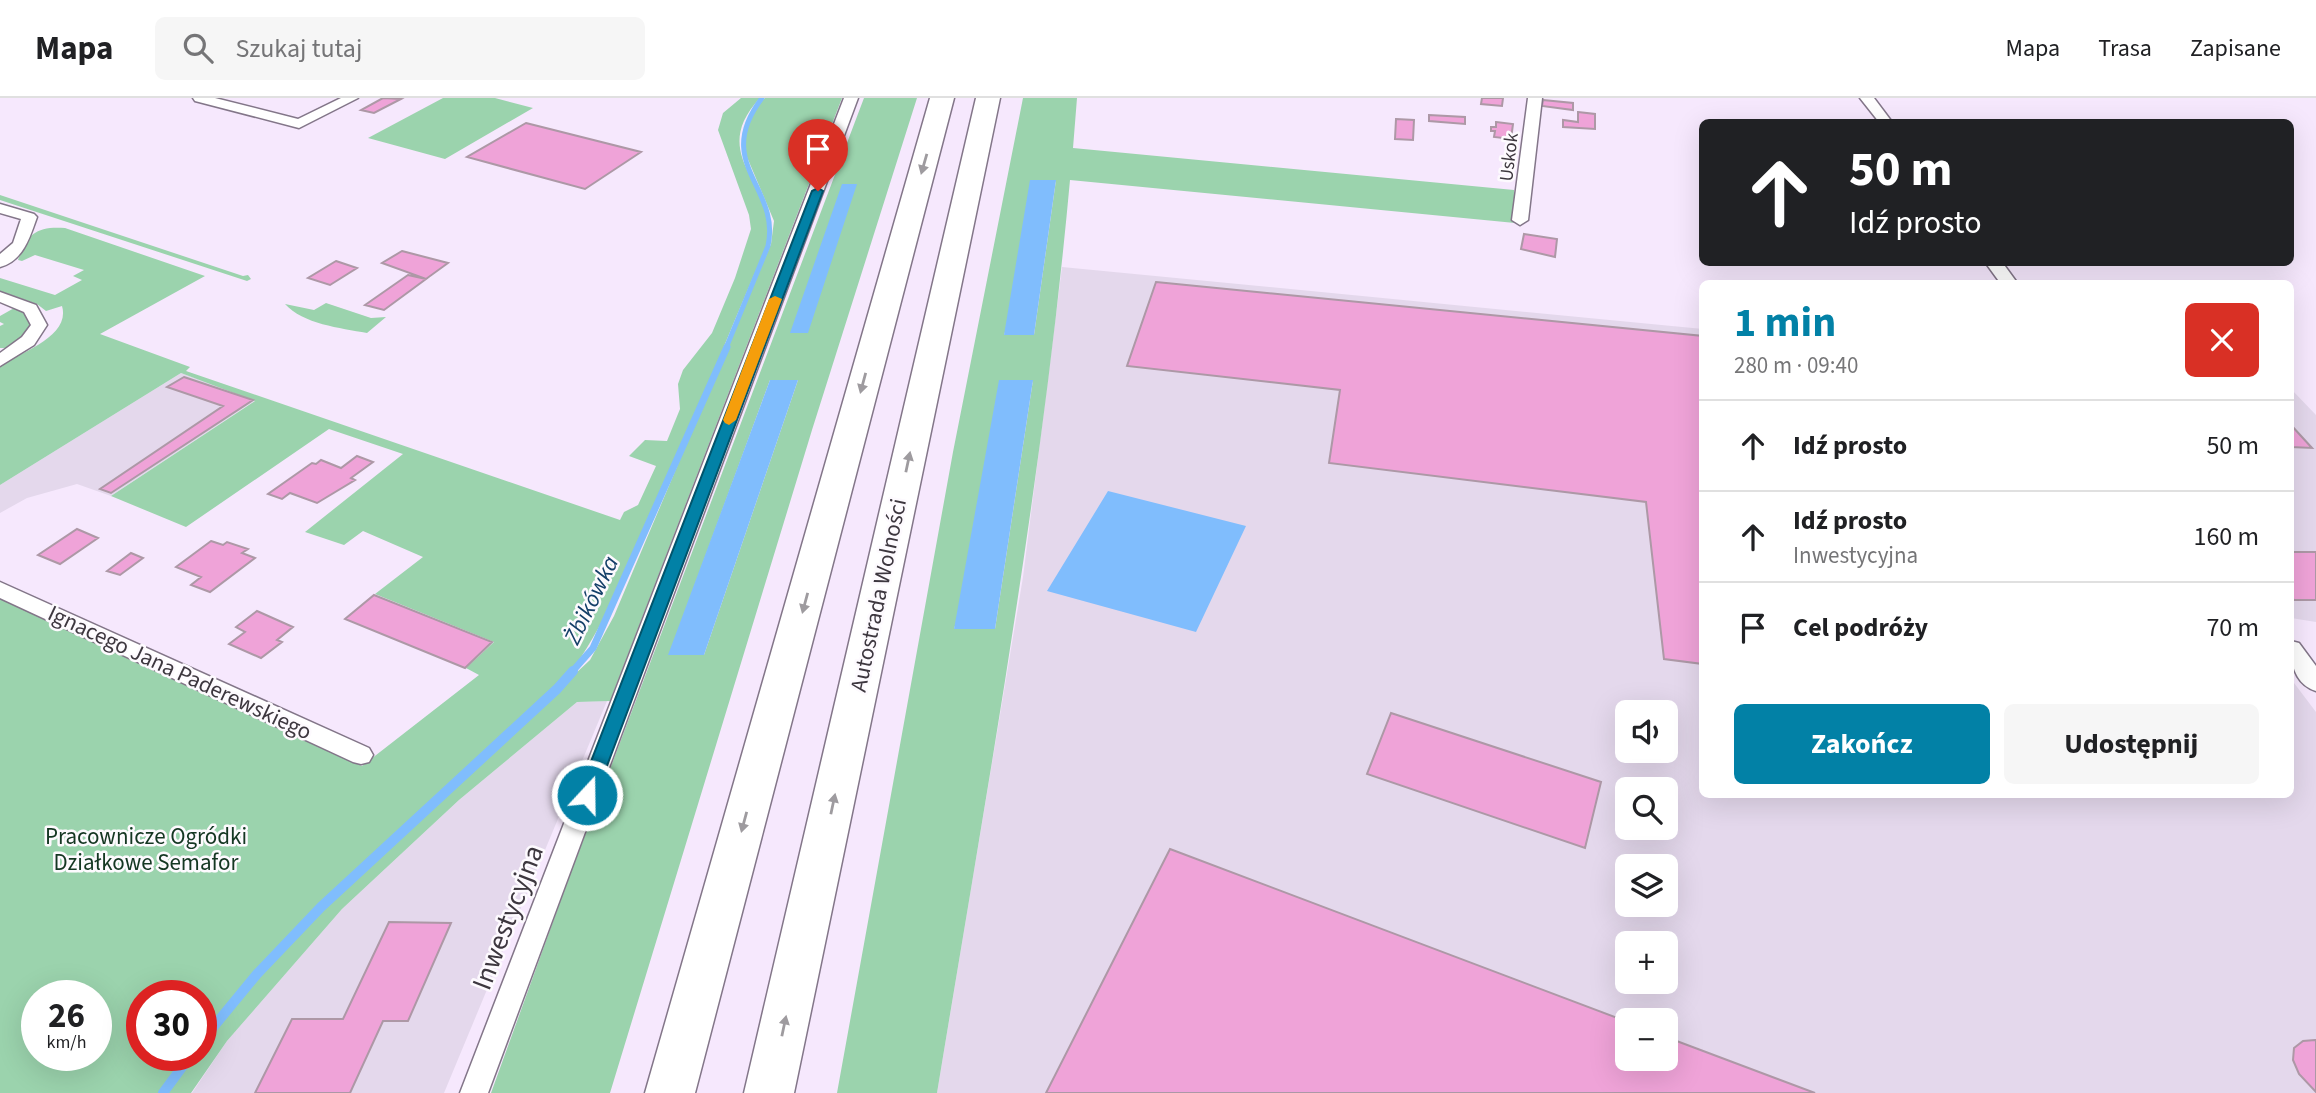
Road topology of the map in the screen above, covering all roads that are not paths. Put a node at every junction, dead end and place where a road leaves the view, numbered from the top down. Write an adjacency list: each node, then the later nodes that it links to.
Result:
1 (200, 98): 2 (street)
2 (351, 98)
3 (851, 98): 20 (street, Inwestycyjna)
4 (942, 98): 21 (highway, one-way to 21)
5 (988, 98): 22 (highway, Autostrada Wolności, one-way to 5)
6 (1535, 98): 10 (street, Uskok)
7 (1867, 98): 8 (street)
8 (1884, 119)
9 (0, 208): 11 (street)
10 (1520, 220)
11 (0, 262)
12 (1996, 266): 13 (street)
13 (2007, 280)
14 (0, 297): 15 (street)
15 (0, 361)
16 (0, 589): 19 (street, Ignacego Jana Paderewskiego)
17 (2294, 653): 18 (street)
18 (2316, 682)
19 (360, 755)
20 (474, 1093)
21 (670, 1093)
22 (769, 1093)

